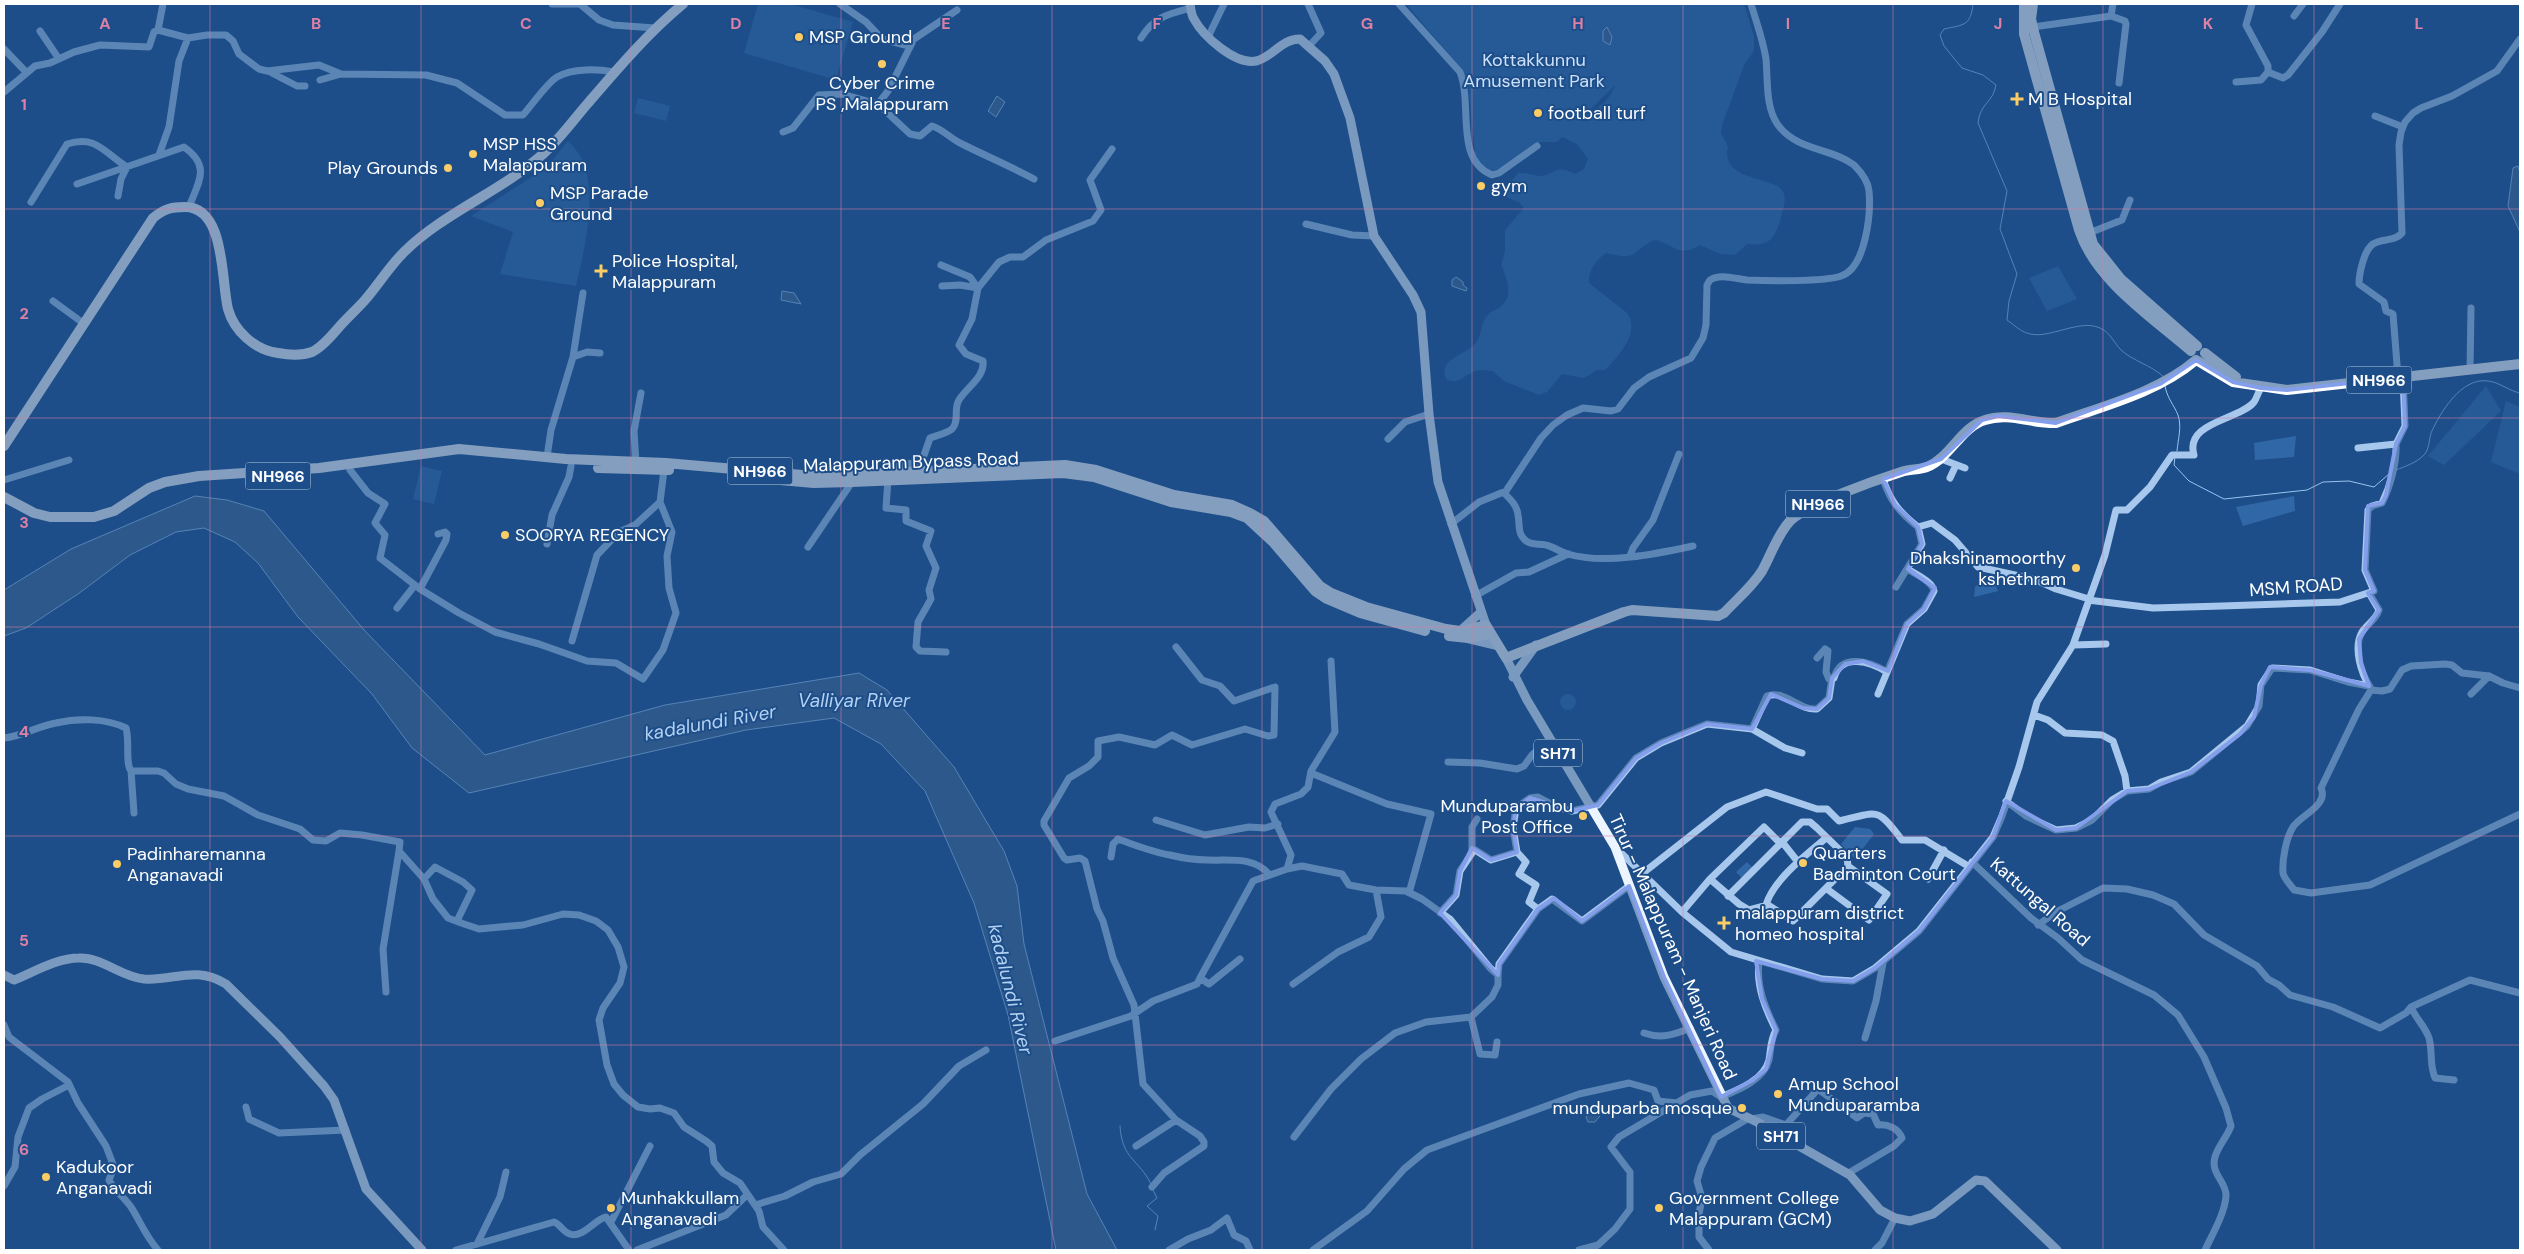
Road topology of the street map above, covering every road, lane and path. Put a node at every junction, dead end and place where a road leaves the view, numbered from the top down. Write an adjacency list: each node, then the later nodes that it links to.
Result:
1 (163, 4): 21 (street)
2 (552, 4): 20 (street)
3 (683, 4): 20 (highway)
4 (840, 4): 27 (street)
5 (1224, 4): 23 (street)
6 (1308, 4): 28 (street)
7 (1399, 4): 46 (street)
8 (1751, 4): 94 (street)
9 (2024, 4): 34 (highway)
10 (2033, 4): 19 (highway)
11 (2112, 4): 17 (street)
12 (2252, 4): 35 (street)
13 (2303, 4): 18 (street)
14 (2340, 4): 35 (street)
15 (1190, 6): 23 (main road); 25 (street)
16 (957, 10): 27 (street)
17 (2111, 16): 19 (street); 38 (street)
18 (2294, 16)
19 (2033, 27): 34 (highway)
20 (654, 28): 33 (highway)
21 (158, 30): 24 (street); 30 (street)
22 (40, 32): 30 (street)
23 (1209, 35): 28 (main road)
24 (188, 38): 31 (street); 48 (street)
25 (1141, 38)
26 (2520, 39): 44 (street)
27 (912, 43): 42 (street)
28 (1309, 46): 58 (main road, Tirur - Malappuram - Manjeri Road)
29 (4, 49): 32 (street)
30 (59, 59): 32 (street)
31 (267, 71): 36 (street); 40 (street)
32 (26, 72): 41 (street)
33 (614, 72): 36 (street); 55 (highway)
34 (2040, 72): 57 (highway); 67 (highway)
35 (2268, 72): 39 (street)
36 (341, 74): 37 (street)
37 (320, 80)
38 (2119, 82)
39 (2236, 82)
40 (305, 86)
41 (4, 92)
42 (878, 104): 45 (street); 50 (street)
43 (2375, 116): 44 (street)
44 (2403, 127): 71 (street, MSM ROAD)
45 (783, 132)
46 (1536, 146)
47 (1112, 149): 61 (street)
48 (159, 155): 49 (street); 55 (street)
49 (127, 167): 51 (street); 52 (street); 54 (street)
50 (1034, 179)
51 (77, 184)
52 (118, 196)
53 (2130, 200): 57 (street)
54 (31, 202)
55 (189, 206): 65 (highway)
56 (1306, 224): 58 (street)
57 (2089, 233): 67 (highway)
58 (1374, 236): 74 (main road, Tirur - Malappuram - Manjeri Road)
59 (941, 265): 61 (street)
60 (942, 286): 61 (street)
61 (978, 288): 89 (street)
62 (583, 293): 68 (street)
63 (53, 301): 65 (street)
64 (2471, 308): 70 (street)
65 (83, 323): 77 (highway)
66 (600, 353): 68 (street)
67 (2196, 354): 72 (highway, NH966); 81 (highway, NH966)
68 (574, 357): 80 (street)
69 (2520, 364): 70 (highway, NH966)
70 (2470, 370): 71 (highway, NH966)
71 (2401, 377): 72 (highway, NH966); 76 (street, MSM ROAD)
72 (2260, 388): 111 (street)
73 (641, 393): 83 (street)
74 (1429, 414): 75 (street); 98 (main road, Tirur - Malappuram - Manjeri Road)
75 (1388, 439)
76 (2396, 444): 78 (street); 109 (street, MSM ROAD)
77 (4, 446)
78 (2358, 448)
79 (1679, 454): 105 (street)
80 (546, 457): 83 (highway, Malappuram Bypass Road / NH966); 95 (highway, Malappuram Bypass Road / NH966)
81 (1942, 459): 84 (street); 91 (highway, NH966)
82 (70, 460): 92 (street)
83 (636, 462): 89 (highway, Malappuram Bypass Road / NH966)
84 (1956, 464): 86 (street); 90 (street)
85 (571, 466): 87 (highway, Malappuram Bypass Road / NH966); 88 (highway, Malappuram Bypass Road / NH966); 101 (street)
86 (1965, 468)
87 (350, 470): 97 (highway, Malappuram Bypass Road / NH966); 107 (street)
88 (664, 470): 93 (highway, Malappuram Bypass Road / NH966); 96 (street)
89 (889, 475): 93 (highway, Malappuram Bypass Road / NH966); 115 (highway, Malappuram Bypass Road / NH966); 122 (street)
90 (1950, 478)
91 (1883, 479): 99 (street); 118 (highway, NH966)
92 (4, 480)
93 (852, 482): 103 (street)
94 (1504, 493): 98 (street); 104 (street)
95 (4, 497)
96 (660, 502): 107 (street); 116 (street)
97 (4, 504)
98 (1451, 524): 110 (main road, Tirur - Malappuram - Manjeri Road)
99 (1918, 527): 106 (street); 111 (street, MSM ROAD)
100 (438, 534): 107 (street)
101 (547, 544)
102 (1693, 546): 105 (street)
103 (808, 547)
104 (1568, 554): 105 (street); 110 (street)
105 (1630, 556)
106 (1908, 569): 108 (street); 126 (street)
107 (418, 587): 112 (street)
108 (1896, 587)
109 (2369, 593): 111 (street, MSM ROAD); 130 (street)
110 (1475, 596): 113 (main road, Tirur - Malappuram - Manjeri Road)
111 (2089, 600): 119 (street)
112 (397, 608)
113 (1481, 612): 114 (main road, Tirur - Malappuram - Manjeri Road); 115 (main road)
114 (1488, 630): 115 (highway, Malappuram Bypass Road / NH966); 120 (highway, Tirur - Malappuram - Manjeri Road)
115 (1464, 635): 120 (main road)
116 (572, 641)
117 (2106, 644): 119 (street)
118 (1536, 645): 123 (highway, NH966); 128 (main road)
119 (2073, 645): 134 (street)
120 (1498, 646): 123 (highway, Tirur - Malappuram - Manjeri Road)
121 (1176, 647): 188 (street)
122 (946, 652)
123 (1506, 658): 128 (main road, Tirur - Malappuram - Manjeri Road / SH71)
124 (1817, 658): 129 (street)
125 (1331, 661): 141 (street)
126 (1887, 672): 129 (street); 132 (street)
127 (2490, 676): 130 (street); 131 (street); 133 (street)
128 (1513, 677): 137 (main road, Tirur - Malappuram - Manjeri Road / SH71)
129 (1832, 678): 135 (street)
130 (2370, 688): 142 (street); 146 (street)
131 (2520, 688)
132 (1878, 694)
133 (2471, 694)
134 (2034, 714): 142 (street); 143 (street)
135 (1752, 729): 138 (street); 144 (street)
136 (4, 738): 140 (street)
137 (1550, 740): 139 (street); 144 (main road, Tirur - Malappuram - Manjeri Road / SH71)
138 (1802, 752)
139 (1448, 762)
140 (130, 771): 145 (street); 155 (street)
141 (1311, 773): 149 (street); 170 (street)
142 (2127, 791): 143 (street)
143 (2006, 801): 159 (street)
144 (1591, 805): 152 (main road, Tirur - Malappuram - Manjeri Road / SH71); 156 (street)
145 (134, 813)
146 (2520, 814)
147 (1477, 819): 153 (street)
148 (1156, 820): 149 (street)
149 (1278, 824): 161 (street)
150 (1826, 838): 151 (street); 158 (street); 160 (street)
151 (1782, 843): 158 (street); 165 (street); 171 (street)
152 (1615, 847): 162 (street, Kattungal Road); 167 (main road, Tirur - Malappuram - Manjeri Road / SH71)
153 (1472, 848): 156 (street); 175 (street)
154 (1944, 850): 159 (street); 162 (street); 166 (street)
155 (399, 851): 164 (street); 185 (street)
156 (1517, 852): 173 (street)
157 (1111, 857): 163 (street)
158 (1798, 862): 172 (street)
159 (1970, 864): 177 (street, Kattungal Road); 180 (street, Kattungal Road)
160 (1848, 866): 168 (street); 168 (street)
161 (1287, 869): 163 (street); 169 (street)
162 (1643, 873): 174 (street, Kattungal Road)
163 (1269, 874): 183 (street)
164 (424, 879): 176 (street); 176 (street)
165 (1710, 879): 171 (street); 174 (street)
166 (1928, 879)
167 (1629, 886): 173 (street); 191 (main road, Tirur - Malappuram - Manjeri Road / SH71)
168 (1827, 889): 172 (street)
169 (1376, 890): 170 (street); 184 (street)
170 (1408, 891): 175 (street)
171 (1728, 896): 172 (street)
172 (1766, 905)
173 (1538, 909): 181 (street)
174 (1682, 912): 179 (street, Kattungal Road)
175 (1440, 913): 181 (street)
176 (457, 921): 212 (street)
177 (2038, 925): 187 (street); 230 (street, Kattungal Road)
178 (1240, 959): 183 (street)
179 (1759, 962): 180 (street, Kattungal Road); 199 (street)
180 (1882, 962): 193 (street)
181 (1498, 974): 189 (street)
182 (4, 975): 204 (main road)
183 (1200, 978): 188 (street)
184 (1293, 984)
185 (386, 992)
186 (2520, 993): 187 (street)
187 (2411, 1008): 197 (street)
188 (1136, 1013): 194 (street); 203 (street)
189 (1471, 1017): 195 (street); 205 (street)
190 (4, 1025): 198 (street)
191 (1690, 1028): 192 (street); 199 (main road, Tirur - Malappuram - Manjeri Road / SH71)
192 (1644, 1033)
193 (1865, 1038)
194 (1055, 1041)
195 (1497, 1042)
196 (986, 1050): 213 (street)
197 (2454, 1080)
198 (69, 1085): 210 (street); 218 (street)
199 (1722, 1097): 200 (street); 202 (main road, Tirur - Malappuram - Manjeri Road / SH71)
200 (1677, 1103): 226 (street); 227 (street)
201 (246, 1107): 204 (street)
202 (1750, 1119): 209 (main road, Tirur - Malappuram - Manjeri Road / SH71); 209 (street); 228 (street)
203 (1176, 1120): 207 (street); 211 (street)
204 (346, 1130): 219 (main road)
205 (1294, 1137)
206 (650, 1146): 215 (street)
207 (1136, 1146)
208 (506, 1172): 216 (street)
209 (1847, 1174): 214 (main road, Tirur - Malappuram - Manjeri Road / SH71)
210 (4, 1186)
211 (1152, 1187)
212 (747, 1195): 213 (street); 222 (street)
213 (755, 1206): 223 (street)
214 (1895, 1218): 217 (main road); 229 (street)
215 (611, 1222): 216 (street); 221 (street)
216 (477, 1244): 220 (street)
217 (2053, 1249)
218 (158, 1250)
219 (422, 1250)
220 (456, 1250)
221 (629, 1250)
222 (637, 1250)
223 (784, 1250)
224 (1169, 1250): 225 (street)
225 (1250, 1250)
226 (1313, 1250)
227 (1580, 1250)
228 (1709, 1250)
229 (1875, 1250)
230 (2205, 1250)

